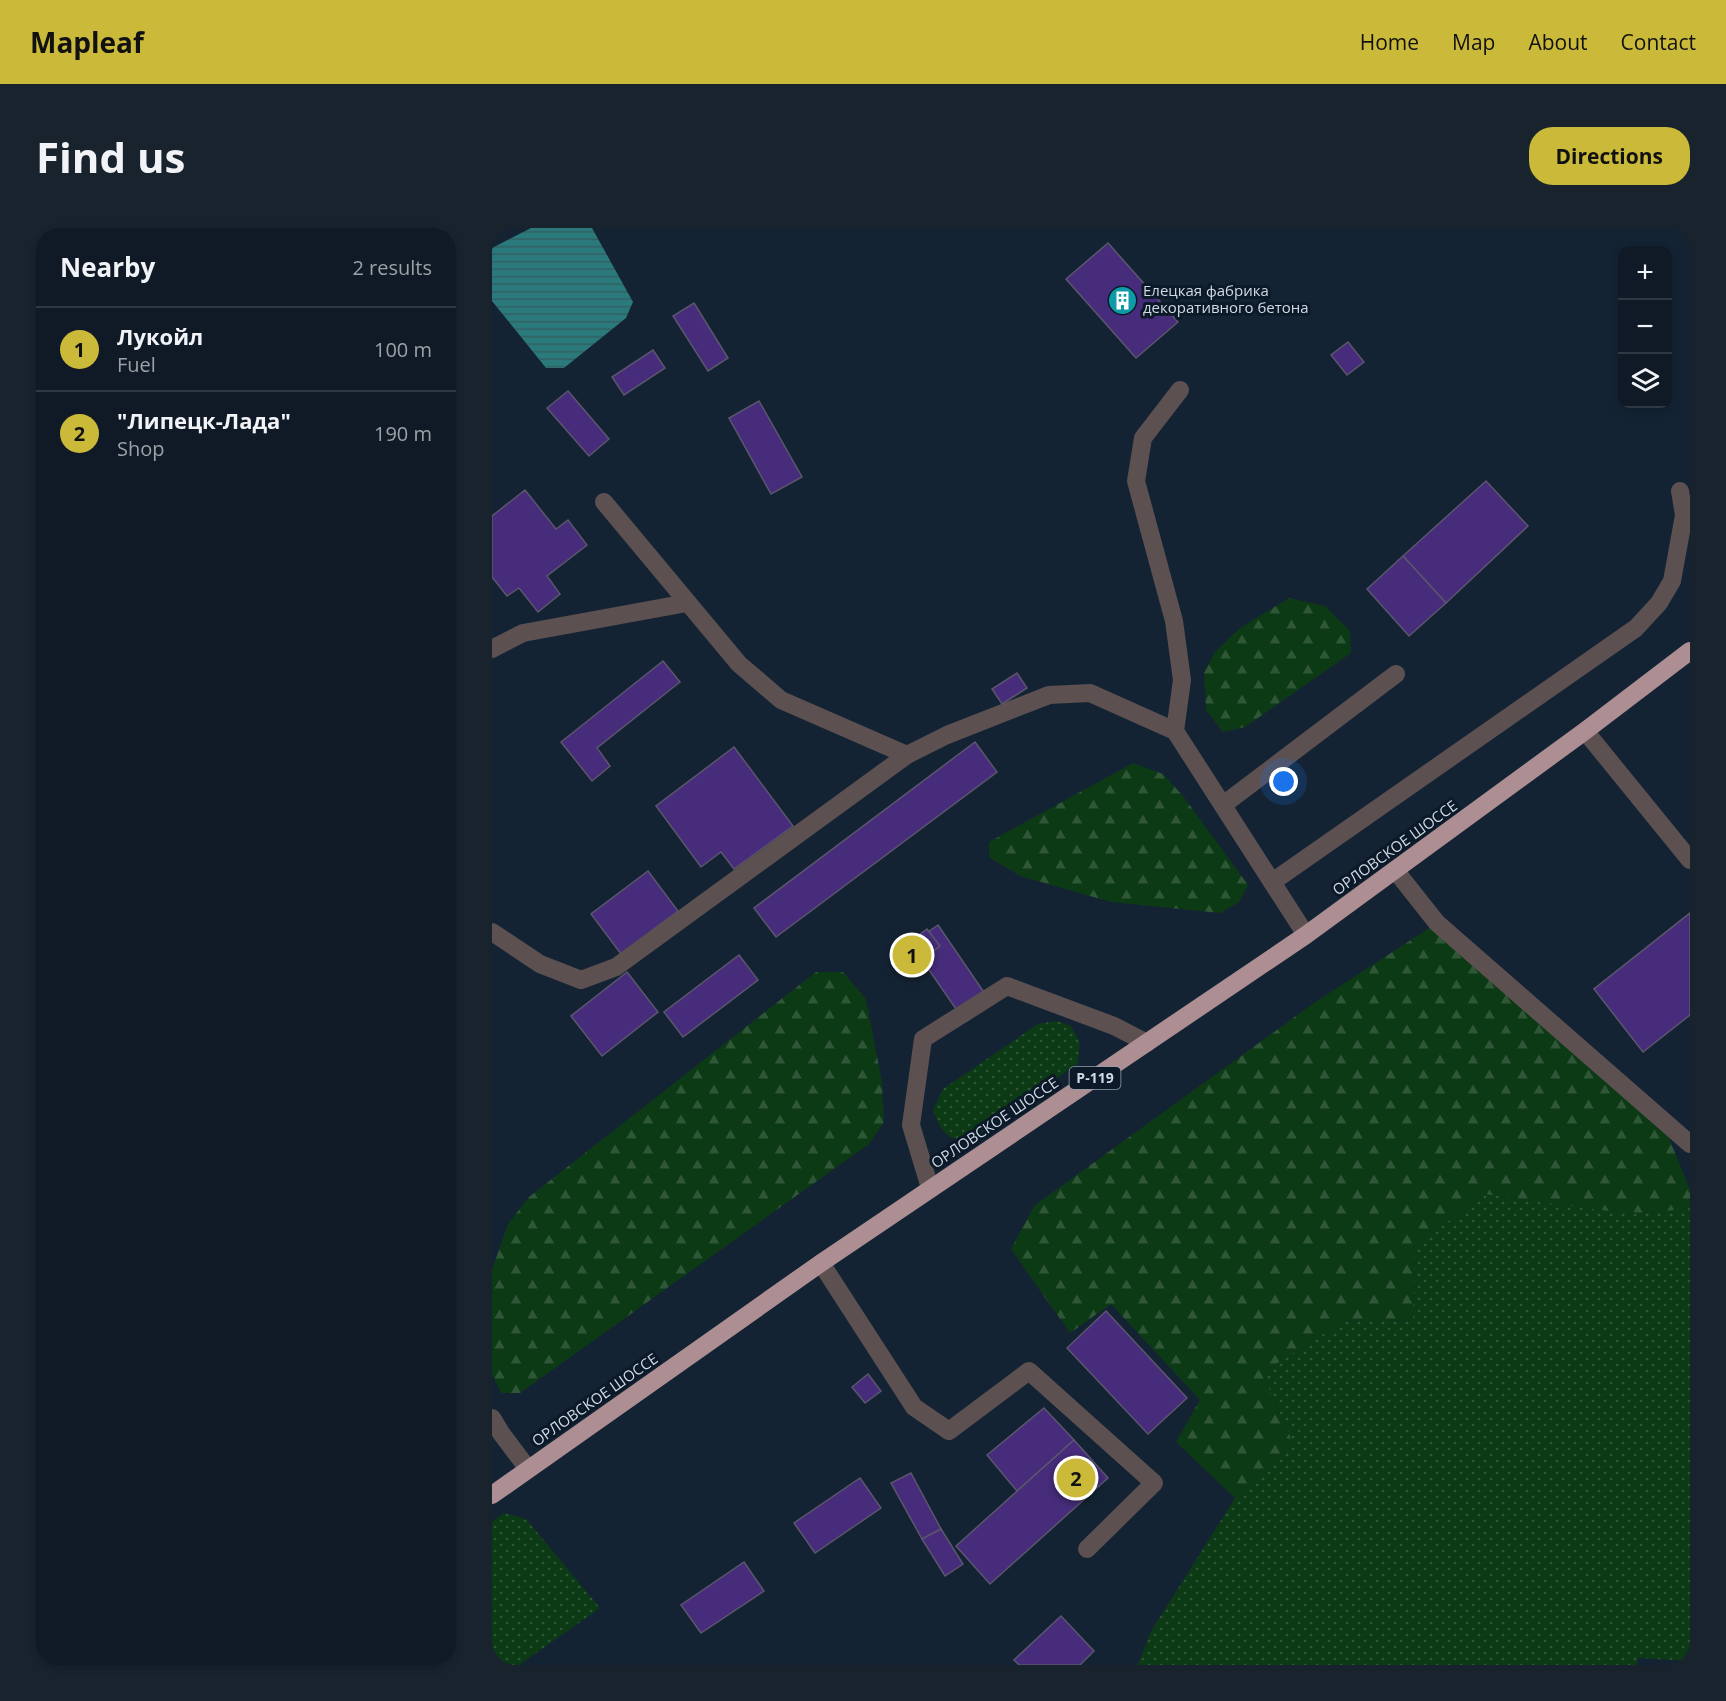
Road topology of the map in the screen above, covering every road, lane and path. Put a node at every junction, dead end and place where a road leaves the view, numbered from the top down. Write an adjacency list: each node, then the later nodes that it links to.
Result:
1 (1180, 390): 8 (street)
2 (1680, 491): 14 (street)
3 (604, 502): 4 (street)
4 (687, 603): 5 (street); 10 (street)
5 (492, 649)
6 (1690, 651): 9 (highway, ОРЛОВСКОЕ ШОССЕ / Р-119)
7 (1396, 674): 11 (street)
8 (1175, 731): 10 (street); 11 (street)
9 (1585, 731): 12 (street); 13 (highway, ОРЛОВСКОЕ ШОССЕ / Р-119)
10 (907, 755): 15 (street)
11 (1222, 805): 14 (street)
12 (1690, 860)
13 (1395, 870): 16 (highway, ОРЛОВСКОЕ ШОССЕ / Р-119); 18 (street)
14 (1272, 882): 16 (street)
15 (492, 932)
16 (1306, 935): 17 (highway, ОРЛОВСКОЕ ШОССЕ / Р-119)
17 (1147, 1043): 19 (highway, ОРЛОВСКОЕ ШОССЕ / Р-119); 19 (street)
18 (1690, 1144)
19 (930, 1188): 20 (highway, ОРЛОВСКОЕ ШОССЕ / Р-119)
20 (821, 1263): 22 (highway, ОРЛОВСКОЕ ШОССЕ / Р-119); 24 (street)
21 (495, 1428): 22 (street)
22 (528, 1469): 23 (highway, ОРЛОВСКОЕ ШОССЕ / Р-119)
23 (492, 1495)
24 (1087, 1549)

